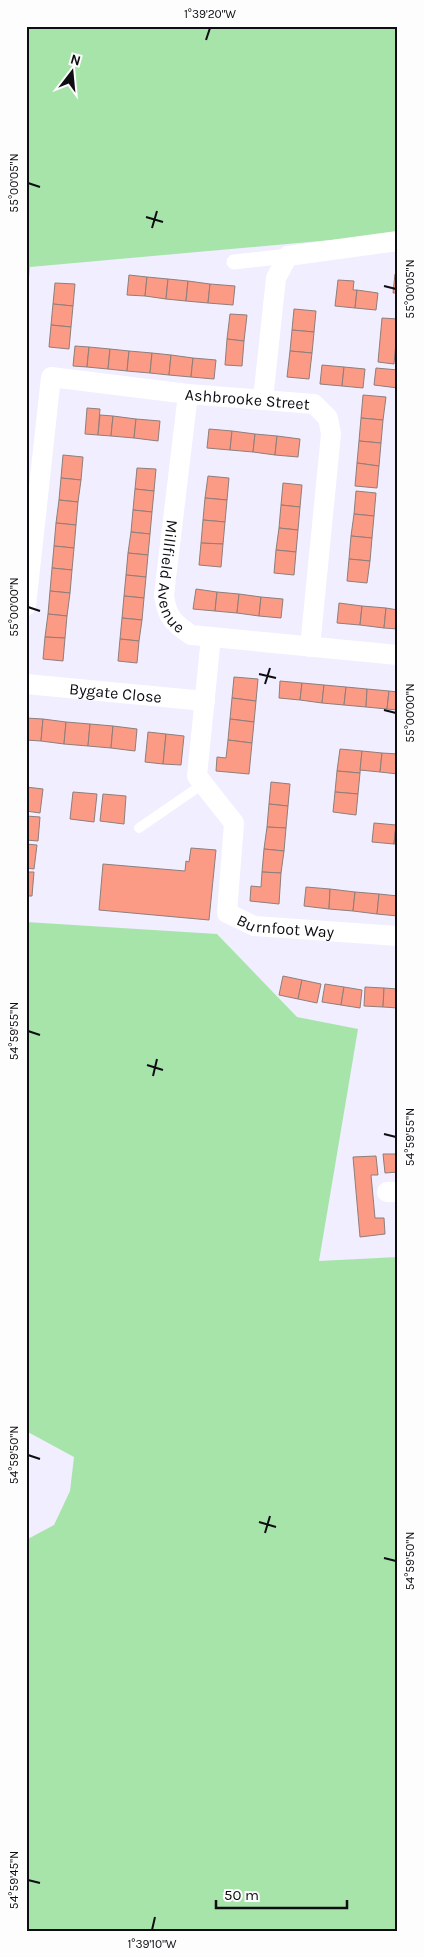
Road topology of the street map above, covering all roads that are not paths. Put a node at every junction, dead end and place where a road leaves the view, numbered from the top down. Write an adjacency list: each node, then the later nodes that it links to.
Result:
1 (398, 240): 2 (street)
2 (288, 256): 3 (street); 5 (street)
3 (234, 262)
4 (188, 394): 5 (street, Ashbrooke Street); 6 (street, Ashbrooke Street); 7 (street, Millfield Avenue)
5 (263, 399): 8 (street, Ashbrooke Street)
6 (26, 606)
7 (211, 637): 8 (street, Millfield Avenue); 11 (street, Burnfoot Way)
8 (310, 647): 9 (street, Millfield Avenue)
9 (398, 655)
10 (26, 684): 11 (street, Bygate Close)
11 (205, 701): 12 (street, Burnfoot Way)
12 (203, 784): 13 (lane); 14 (street, Burnfoot Way)
13 (139, 828)
14 (398, 936)

